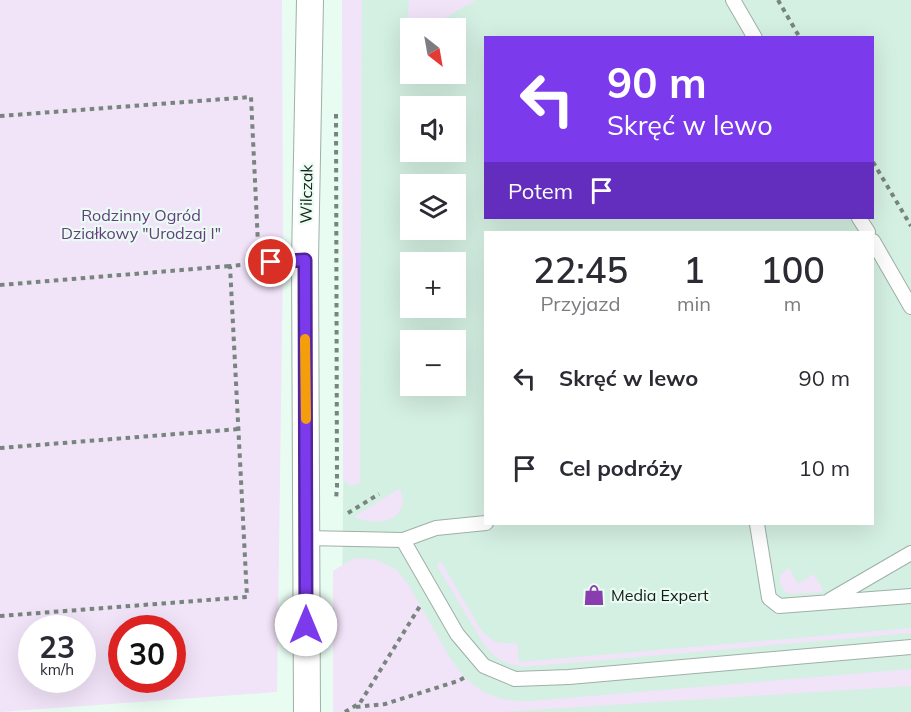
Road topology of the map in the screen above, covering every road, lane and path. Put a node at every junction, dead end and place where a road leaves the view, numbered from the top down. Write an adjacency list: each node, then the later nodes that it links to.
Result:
1 (310, 0): 11 (street, Wilczak)
2 (733, 0): 4 (lane)
3 (778, 0): 5 (path)
4 (754, 36)
5 (799, 36)
6 (336, 107): 19 (path)
7 (0, 116): 12 (path)
8 (874, 164): 9 (path)
9 (911, 226)
10 (874, 243): 15 (lane)
11 (305, 260): 12 (lane); 23 (street, Wilczak)
12 (258, 263): 13 (path)
13 (230, 266): 14 (path); 16 (path)
14 (0, 285)
15 (911, 307)
16 (238, 429): 17 (path); 29 (path)
17 (0, 448)
18 (379, 494): 20 (path)
19 (336, 500)
20 (348, 513)
21 (484, 522): 24 (lane)
22 (757, 525): 28 (lane)
23 (306, 538): 24 (lane); 33 (street, Wilczak)
24 (403, 540): 26 (lane)
25 (911, 553): 28 (lane)
26 (430, 589): 31 (lane); 32 (path)
27 (911, 596): 28 (lane)
28 (825, 603)
29 (0, 616)
30 (911, 647): 31 (lane)
31 (484, 666): 32 (path)
32 (353, 707): 34 (path)
33 (307, 712)
34 (345, 712)

